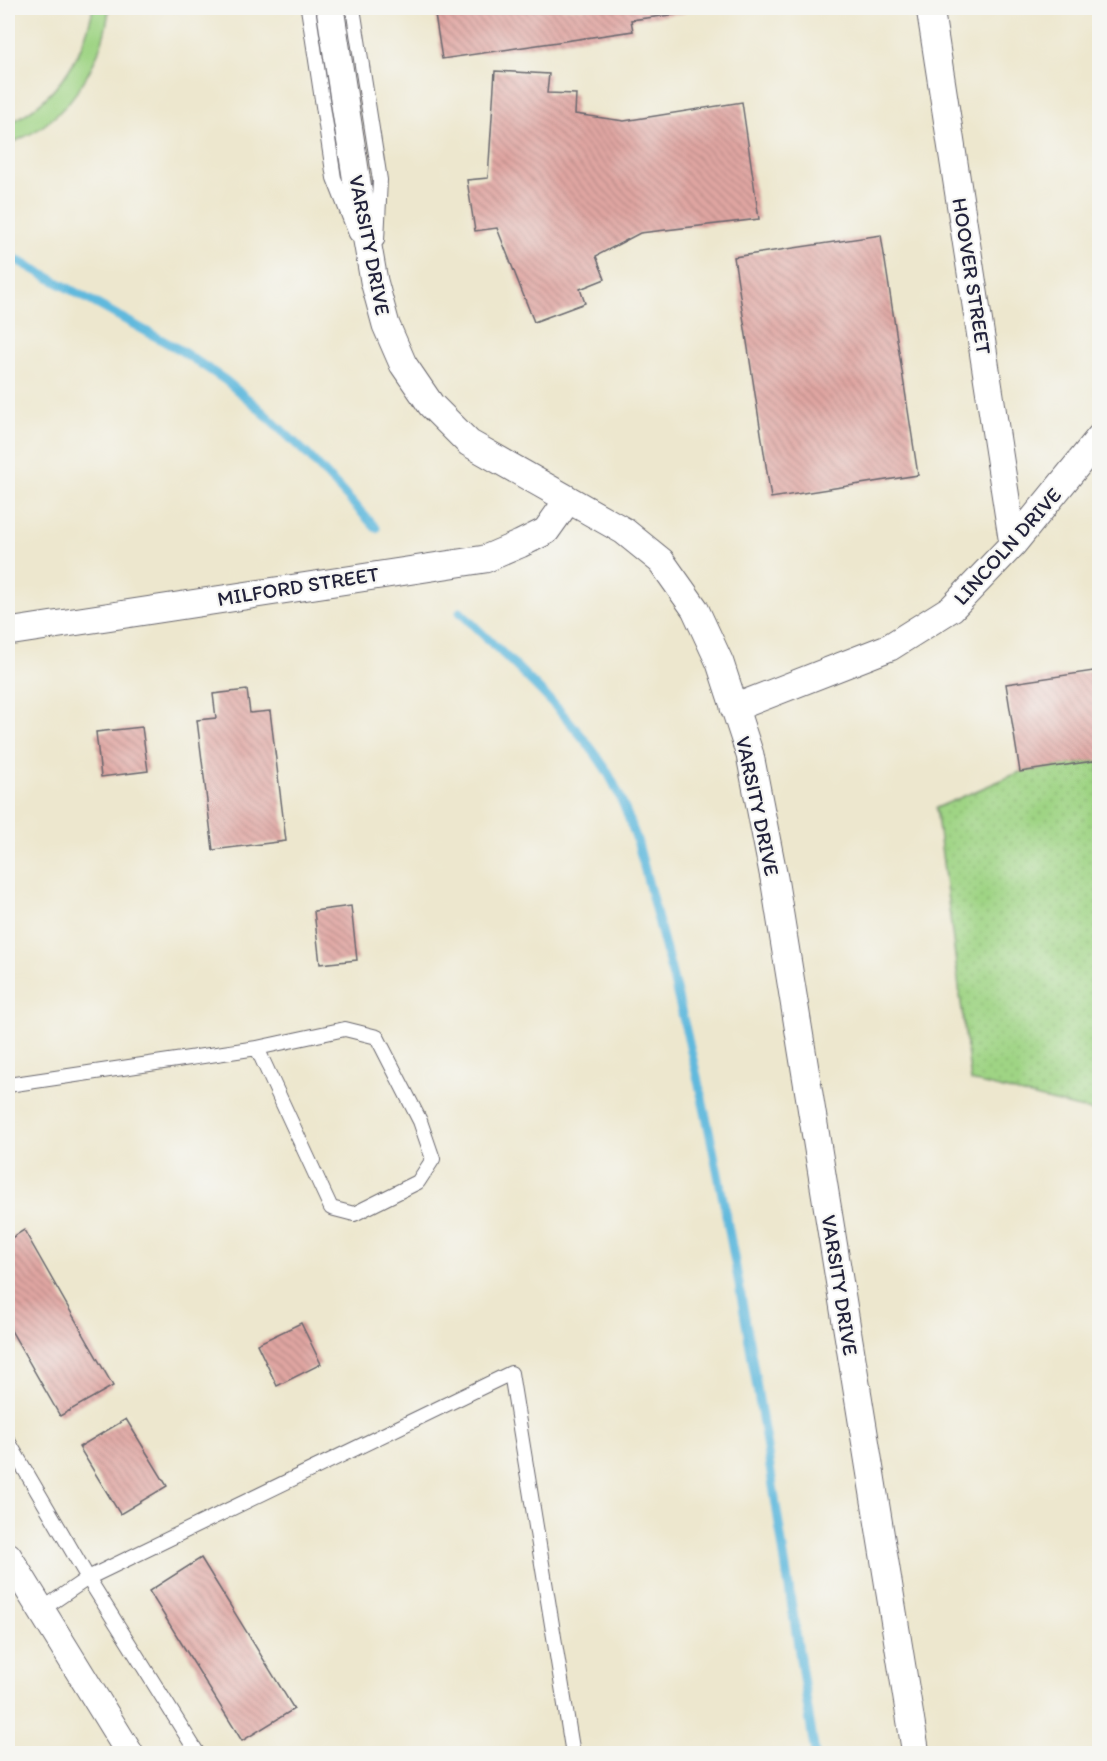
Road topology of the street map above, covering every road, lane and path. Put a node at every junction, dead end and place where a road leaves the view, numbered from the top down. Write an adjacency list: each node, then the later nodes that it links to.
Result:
1 (308, 8): 5 (lane)
2 (330, 8): 5 (street, VARSITY DRIVE)
3 (353, 8): 5 (lane)
4 (930, 8): 8 (street, HOOVER STREET)
5 (374, 281): 7 (street, VARSITY DRIVE)
6 (1094, 448): 8 (street, LINCOLN DRIVE)
7 (568, 500): 9 (street, MILFORD STREET); 10 (street, VARSITY DRIVE)
8 (1013, 544): 10 (street, LINCOLN DRIVE)
9 (8, 632)
10 (734, 708): 20 (street, VARSITY DRIVE)
11 (257, 1048): 11 (lane); 12 (lane)
12 (8, 1085)
13 (8, 1441): 15 (lane)
14 (8, 1556): 16 (street)
15 (88, 1578): 16 (lane); 18 (lane); 19 (lane)
16 (41, 1610): 17 (street)
17 (130, 1754)
18 (198, 1754)
19 (573, 1754)
20 (916, 1754)

